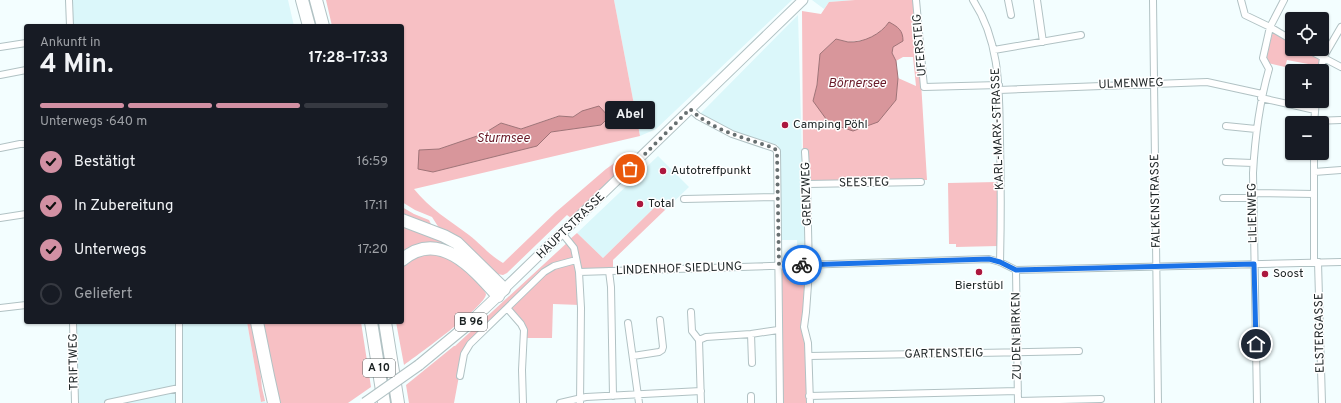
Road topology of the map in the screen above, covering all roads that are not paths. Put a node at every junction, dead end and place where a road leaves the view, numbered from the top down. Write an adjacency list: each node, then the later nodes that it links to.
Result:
1 (69, 0): 13 (street)
2 (302, 0): 14 (highway)
3 (316, 0): 15 (highway)
4 (916, 0): 31 (street, UFERSTEIG)
5 (973, 0): 23 (street, KARL-MARX-STRASSE)
6 (1008, 0): 12 (street)
7 (1037, 0): 20 (street)
8 (1153, 0): 30 (street, FALKENSTRASSE)
9 (1240, 0): 16 (street)
10 (1284, 0): 16 (street, LILIENWEG)
11 (802, 1): 33 (main road, HAUPTSTRASSE)
12 (1011, 15)
13 (70, 24)
14 (308, 24)
15 (322, 24)
16 (1270, 27): 19 (street); 32 (street, LILIENWEG)
17 (1341, 27): 25 (street)
18 (1081, 35): 20 (street)
19 (1285, 36)
20 (1043, 42): 23 (street)
21 (24, 43): 22 (street)
22 (0, 47)
23 (994, 50): 31 (street, KARL-MARX-STRASSE)
24 (1319, 56): 25 (street)
25 (1323, 58): 26 (street); 27 (street)
26 (1322, 64)
27 (1341, 67)
28 (24, 70): 29 (street)
29 (0, 75)
30 (1154, 83): 31 (street, ULMENWEG); 32 (street, ULMENWEG); 67 (street, FALKENSTRASSE)
31 (999, 88): 61 (street, KARL-MARX-STRASSE)
32 (1261, 96): 34 (street, ULMENWEG); 39 (street, LILIENWEG)
33 (690, 109): 52 (street); 58 (main road, HAUPTSTRASSE)
34 (1314, 110): 35 (street)
35 (1314, 116)
36 (1341, 120): 37 (street)
37 (1329, 121)
38 (1226, 126): 39 (street)
39 (1256, 129): 45 (street, LILIENWEG)
40 (24, 144): 41 (street)
41 (0, 148)
42 (805, 152): 49 (street, GRENZWEG)
43 (1314, 160): 47 (street, ELSTERGASSE)
44 (1226, 162): 45 (street)
45 (1254, 163): 51 (street, LILIENWEG)
46 (1341, 170): 47 (street)
47 (1314, 172): 50 (street, ELSTERGASSE)
48 (921, 182): 49 (street, SEESTEG)
49 (807, 184): 64 (street, GRENZWEG)
50 (1314, 194): 51 (street); 62 (street, ELSTERGASSE)
51 (1253, 196): 53 (street); 65 (street, LILIENWEG)
52 (777, 197): 54 (street); 66 (street)
53 (1223, 198)
54 (684, 199)
55 (24, 214): 56 (street)
56 (0, 218)
57 (404, 221): 71 (highway)
58 (562, 233): 60 (street); 71 (main road, HAUPTSTRASSE)
59 (404, 258): 71 (highway)
60 (576, 260): 70 (street); 74 (street, HAUPTSTRASSE)
61 (1000, 262): 64 (street, LINDENHOF SIEDLUNG); 68 (street, LINDENHOF SIEDLUNG)
62 (1316, 262): 63 (street); 65 (street); 117 (street, ELSTERGASSE)
63 (1341, 262)
64 (808, 264): 66 (street, LINDENHOF SIEDLUNG); 90 (street, GRENZWEG)
65 (1254, 264): 67 (street); 116 (street, LILIENWEG)
66 (779, 266): 69 (street, LINDENHOF SIEDLUNG); 84 (street)
67 (1156, 266): 68 (street); 115 (street, FALKENSTRASSE)
68 (1016, 270): 88 (street, ZU DEN BIRKEN)
69 (609, 271): 70 (street, LINDENHOF SIEDLUNG); 97 (street)
70 (579, 272): 98 (street)
71 (501, 292): 107 (main road, HAUPTSTRASSE / B 96, bridge)
72 (24, 305): 73 (street)
73 (0, 308)
74 (507, 308): 92 (street, HAUPTSTRASSE); 110 (street)
75 (691, 312): 86 (street)
76 (660, 320): 89 (street)
77 (628, 322): 89 (street)
78 (73, 324): 102 (street, TRIFTWEG)
79 (179, 324): 93 (street)
80 (255, 324): 105 (highway)
81 (255, 324): 106 (highway)
82 (387, 324): 109 (highway, A 10)
83 (372, 326): 108 (highway, A 10)
84 (778, 330): 85 (street); 114 (street)
85 (751, 334): 86 (street); 91 (street)
86 (699, 340): 94 (street)
87 (1079, 351): 88 (street, GARTENSTEIG)
88 (1018, 352): 90 (street, GARTENSTEIG); 95 (street, ZU DEN BIRKEN)
89 (633, 356): 96 (street)
90 (809, 356): 99 (street, GRENZWEG)
91 (752, 363)
92 (460, 376)
93 (178, 388): 103 (street); 104 (street)
94 (701, 391): 96 (street); 113 (street)
95 (1018, 391): 99 (street); 101 (street, ZU DEN BIRKEN)
96 (639, 395): 97 (street); 112 (street)
97 (613, 396): 98 (street)
98 (580, 400): 111 (street)
99 (810, 400)
100 (1102, 400): 101 (street)
101 (1018, 402)
102 (75, 403)
103 (108, 403)
104 (179, 403)
105 (270, 403)
106 (274, 403)
107 (365, 403)
108 (384, 403)
109 (398, 403)
110 (523, 403)
111 (560, 403)
112 (639, 403)
113 (701, 403)
114 (780, 403)
115 (1158, 403)
116 (1257, 403)
117 (1322, 403)

